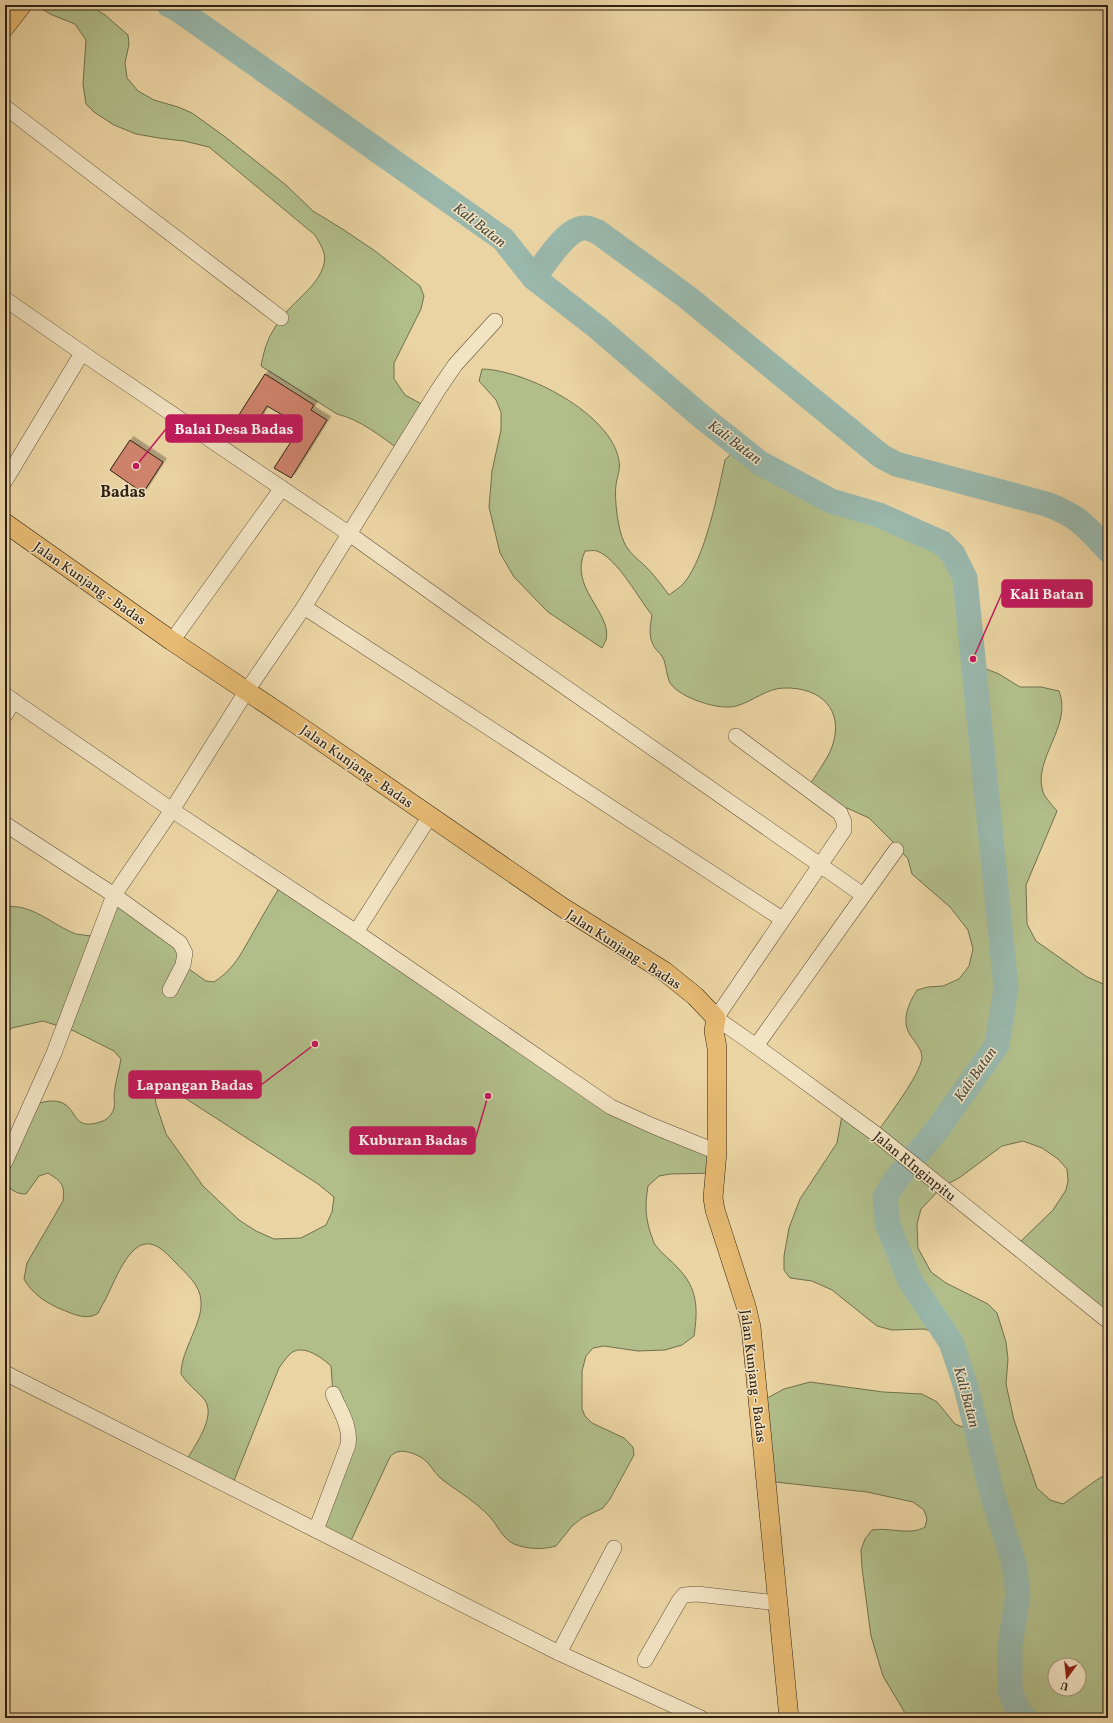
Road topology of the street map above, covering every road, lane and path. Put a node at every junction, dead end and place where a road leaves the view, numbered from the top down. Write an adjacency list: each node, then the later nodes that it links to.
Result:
1 (22, 5): 2 (main road)
2 (5, 27)
3 (5, 108): 5 (street)
4 (5, 299): 7 (street)
5 (281, 318)
6 (495, 321): 11 (street)
7 (82, 353): 8 (street); 9 (street)
8 (5, 481)
9 (282, 488): 11 (street); 13 (street)
10 (5, 523): 13 (main road, Jalan Kunjang - Badas)
11 (348, 533): 12 (street); 22 (street)
12 (304, 607): 14 (street); 25 (street)
13 (172, 641): 14 (main road, Jalan Kunjang - Badas)
14 (246, 692): 18 (street); 19 (main road, Jalan Kunjang - Badas)
15 (10, 698): 16 (street); 18 (street)
16 (5, 715)
17 (736, 736): 22 (street)
18 (172, 810): 23 (street); 26 (street)
19 (430, 816): 26 (street); 28 (main road, Jalan Kunjang - Badas)
20 (5, 824): 23 (street)
21 (896, 850): 24 (street)
22 (819, 864): 24 (street); 25 (street)
23 (114, 895): 27 (street); 31 (street)
24 (863, 895): 29 (street)
25 (782, 919): 28 (street)
26 (356, 932): 30 (street)
27 (170, 990)
28 (716, 1018): 29 (street, Jalan RInginpitu); 30 (main road, Jalan Kunjang - Badas)
29 (756, 1046): 32 (street, Jalan RInginpitu)
30 (716, 1152): 37 (main road, Jalan Kunjang - Badas)
31 (5, 1162)
32 (1108, 1321)
33 (5, 1373): 35 (street)
34 (333, 1394): 35 (street)
35 (316, 1530): 38 (street)
36 (614, 1548): 38 (street)
37 (778, 1603): 39 (street); 41 (main road, Jalan Kunjang - Badas)
38 (559, 1653): 40 (street)
39 (646, 1660)
40 (701, 1718)
41 (789, 1718)

